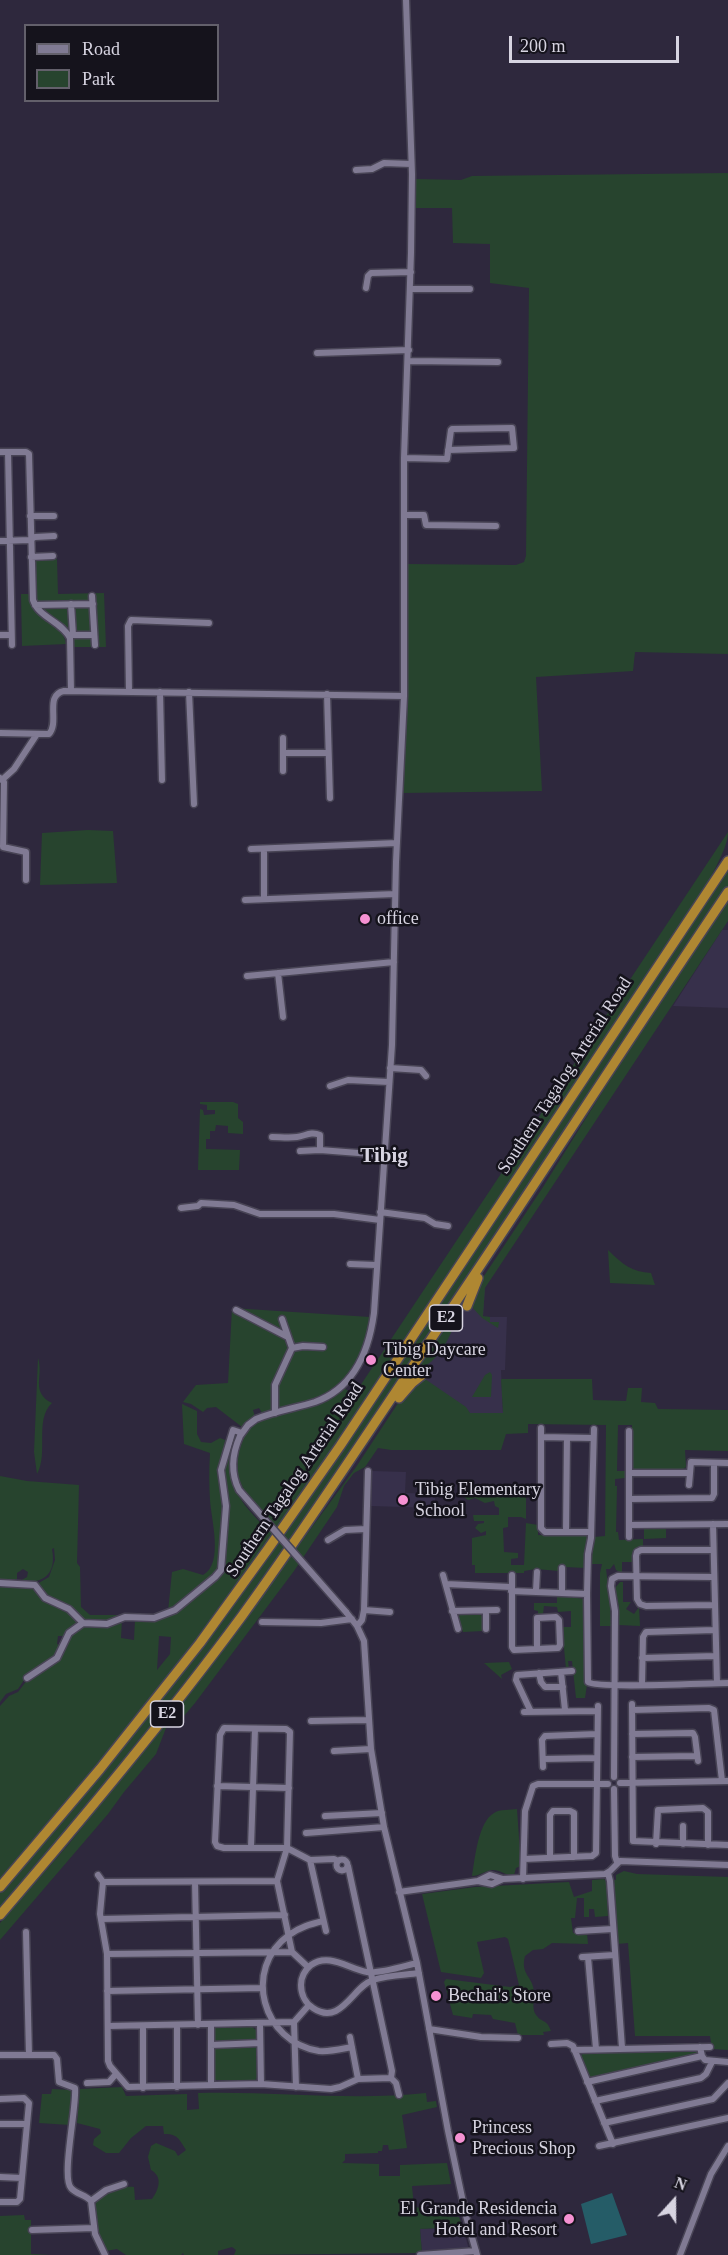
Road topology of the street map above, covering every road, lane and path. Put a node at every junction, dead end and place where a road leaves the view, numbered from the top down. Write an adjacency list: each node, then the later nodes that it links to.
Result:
1 (406, 0): 2 (street)
2 (411, 164): 3 (street); 4 (street)
3 (356, 170)
4 (411, 272): 5 (street); 7 (street)
5 (366, 288)
6 (470, 288): 7 (street)
7 (410, 289): 8 (street)
8 (409, 350): 9 (street); 10 (street)
9 (317, 352)
10 (409, 361): 11 (street); 15 (street)
11 (498, 362)
12 (448, 450): 12 (street); 15 (street)
13 (0, 452): 14 (street)
14 (8, 452): 17 (street); 23 (street)
15 (404, 458): 16 (street)
16 (405, 515): 19 (street); 42 (street)
17 (30, 516): 18 (street); 21 (street)
18 (54, 516)
19 (496, 526)
20 (54, 536): 21 (street)
21 (30, 540): 23 (street); 25 (street)
22 (0, 541): 23 (street)
23 (10, 541): 32 (street)
24 (53, 556): 25 (street)
25 (31, 557): 29 (street)
26 (92, 596): 28 (street)
27 (71, 604): 28 (street); 29 (street); 33 (street)
28 (93, 604): 34 (street)
29 (35, 605): 33 (street)
30 (209, 623): 38 (street)
31 (0, 635): 32 (street)
32 (11, 635): 35 (street)
33 (71, 635): 34 (street); 37 (street)
34 (94, 635): 36 (street)
35 (12, 645)
36 (95, 645)
37 (71, 691): 38 (street); 44 (street)
38 (129, 692): 39 (street)
39 (160, 692): 40 (street); 50 (street)
40 (189, 692): 41 (street); 52 (street)
41 (327, 694): 42 (street); 47 (street)
42 (404, 696): 53 (street)
43 (0, 734): 44 (street)
44 (37, 734): 49 (street)
45 (283, 738): 46 (street)
46 (283, 753): 47 (street); 48 (street)
47 (328, 753): 51 (street)
48 (283, 771)
49 (2, 778): 57 (street)
50 (162, 780)
51 (330, 798)
52 (194, 804)
53 (397, 843): 55 (street); 59 (street)
54 (251, 849): 55 (street)
55 (264, 849): 60 (street)
56 (728, 861): 194 (highway, Southern Tagalog Arterial Road / E2)
57 (26, 880)
58 (728, 892): 70 (highway, Southern Tagalog Arterial Road / E2)
59 (395, 894): 60 (street); 62 (street)
60 (264, 899): 61 (street)
61 (245, 900)
62 (394, 962): 63 (street); 66 (street)
63 (278, 973): 64 (street); 65 (street)
64 (247, 976)
65 (283, 1017)
66 (390, 1068): 67 (street); 68 (street)
67 (426, 1076)
68 (389, 1082): 69 (street); 74 (street)
69 (330, 1086)
70 (570, 1131): 80 (highway); 102 (highway, Southern Tagalog Arterial Road / E2)
71 (272, 1137): 72 (street)
72 (320, 1150): 73 (street); 74 (street)
73 (300, 1151)
74 (384, 1155): 76 (street)
75 (181, 1208): 76 (street)
76 (380, 1216): 77 (street); 79 (street)
77 (448, 1226)
78 (350, 1264): 79 (street)
79 (376, 1265): 87 (street)
80 (467, 1306)
81 (236, 1310): 83 (street)
82 (282, 1319): 83 (street)
83 (288, 1337): 85 (street)
84 (323, 1347): 85 (street)
85 (292, 1348): 87 (street)
86 (422, 1375): 102 (highway)
87 (275, 1413): 91 (street)
88 (541, 1428): 92 (street)
89 (594, 1429): 94 (street)
90 (629, 1431): 98 (street)
91 (241, 1434): 130 (street, bridge); 132 (street)
92 (541, 1437): 93 (street); 107 (street)
93 (567, 1438): 94 (street); 107 (street)
94 (592, 1438): 108 (street)
95 (714, 1463): 96 (street); 99 (street); 101 (street)
96 (728, 1463)
97 (368, 1471): 106 (street)
98 (629, 1473): 99 (street); 101 (street)
99 (689, 1473): 100 (street)
100 (689, 1485)
101 (629, 1499): 105 (street)
102 (322, 1504): 196 (highway, Southern Tagalog Arterial Road / E2)
103 (713, 1524): 104 (street); 105 (street); 111 (street)
104 (728, 1524)
105 (629, 1525): 109 (street)
106 (366, 1529): 110 (street); 125 (street)
107 (566, 1531): 108 (street)
108 (591, 1532): 123 (street)
109 (629, 1537)
110 (328, 1540)
111 (713, 1550): 116 (street); 117 (street)
112 (562, 1568): 122 (street)
113 (537, 1572): 121 (street)
114 (443, 1575): 119 (street)
115 (512, 1575): 120 (street)
116 (713, 1577): 117 (street); 124 (street)
117 (636, 1578): 124 (street); 147 (street)
118 (0, 1583): 132 (street)
119 (446, 1584): 120 (street); 127 (street)
120 (511, 1589): 121 (street); 137 (street)
121 (536, 1591): 122 (street)
122 (562, 1592): 123 (street)
123 (587, 1594): 147 (street)
124 (714, 1605): 136 (street)
125 (364, 1610): 129 (street); 133 (street)
126 (497, 1610): 128 (street)
127 (452, 1611): 128 (street); 134 (street)
128 (486, 1611): 135 (street)
129 (390, 1612)
130 (352, 1618): 131 (street); 133 (street)
131 (262, 1622)
132 (83, 1623): 143 (street)
133 (357, 1626): 150 (street)
134 (458, 1629)
135 (486, 1629)
136 (715, 1630): 138 (street); 139 (street)
137 (537, 1649): 137 (street)
138 (716, 1656): 139 (street); 144 (street)
139 (642, 1658): 146 (street)
140 (572, 1671): 141 (street)
141 (561, 1672): 142 (street); 148 (street)
142 (539, 1673): 148 (street); 149 (street)
143 (27, 1678)
144 (717, 1683): 145 (street); 146 (street)
145 (728, 1683)
146 (642, 1684): 147 (street)
147 (615, 1685): 161 (street)
148 (563, 1688): 149 (street)
149 (565, 1710): 153 (street)
150 (369, 1720): 151 (street); 155 (street)
151 (311, 1721)
152 (255, 1729): 167 (street); 168 (street); 169 (street)
153 (597, 1734): 158 (street); 159 (street)
154 (632, 1734): 157 (street); 157 (street); 162 (street)
155 (371, 1749): 156 (street); 171 (street)
156 (334, 1751)
157 (632, 1757): 164 (street)
158 (597, 1758): 159 (street); 165 (street)
159 (543, 1759): 160 (street)
160 (543, 1767)
161 (614, 1777): 163 (street); 166 (street)
162 (725, 1781): 164 (street)
163 (620, 1783): 164 (street); 170 (street)
164 (633, 1783): 176 (street)
165 (597, 1784): 166 (street); 182 (street); 184 (street)
166 (608, 1784): 170 (street)
167 (217, 1786): 168 (street); 180 (street)
168 (252, 1787): 169 (street); 180 (street)
169 (289, 1788): 181 (street)
170 (614, 1789): 186 (street)
171 (382, 1813): 172 (street); 174 (street)
172 (325, 1816)
173 (683, 1826): 177 (street)
174 (384, 1827): 175 (street); 195 (street)
175 (306, 1833)
176 (656, 1844): 177 (street); 178 (street)
177 (683, 1844): 178 (street)
178 (708, 1845): 179 (street)
179 (728, 1845)
180 (251, 1847): 181 (street)
181 (287, 1848): 185 (street); 191 (street)
182 (574, 1857): 183 (street); 183 (street)
183 (550, 1858): 184 (street)
184 (524, 1859): 190 (street)
185 (310, 1860): 200 (street); 214 (street)
186 (617, 1862): 187 (street); 188 (street)
187 (728, 1865)
188 (608, 1873): 190 (street); 201 (street)
189 (98, 1875): 192 (street)
190 (523, 1879): 195 (street)
191 (277, 1881): 193 (street); 197 (street)
192 (103, 1882): 193 (street); 199 (street)
193 (195, 1882): 198 (street)
194 (0, 1887)
195 (399, 1892): 211 (street)
196 (0, 1915)
197 (285, 1916): 198 (street); 205 (street)
198 (195, 1917): 199 (street); 208 (street)
199 (101, 1919): 209 (street)
200 (324, 1921): 202 (street); 205 (street)
201 (613, 1929): 203 (street); 210 (street)
202 (326, 1931)
203 (578, 1931)
204 (26, 1932): 244 (street)
205 (289, 1935): 206 (street); 207 (street)
206 (273, 1952): 207 (street); 208 (street); 218 (street)
207 (292, 1952): 212 (street)
208 (195, 1953): 209 (street); 219 (street)
209 (107, 1954): 220 (street)
210 (615, 1955): 240 (street); 241 (street)
211 (417, 1963): 213 (street); 215 (street)
212 (308, 1967): 214 (street); 221 (street)
213 (388, 1969): 214 (street); 216 (street)
214 (369, 1972): 217 (street)
215 (419, 1973): 216 (street); 230 (street)
216 (390, 1977): 217 (street)
217 (371, 1980): 221 (street); 249 (street)
218 (263, 1988): 219 (street); 222 (street)
219 (197, 1989): 220 (street); 225 (street)
220 (107, 1991): 227 (street)
221 (309, 2005): 223 (street)
222 (273, 2022): 223 (street); 224 (street); 233 (street)
223 (294, 2022): 233 (street)
224 (260, 2024): 226 (street); 234 (street)
225 (198, 2025): 226 (street); 229 (street)
226 (211, 2025): 236 (street)
227 (108, 2026): 228 (street); 248 (street)
228 (143, 2026): 229 (street); 258 (street)
229 (177, 2026): 256 (street)
230 (429, 2029): 232 (street); 276 (street)
231 (350, 2037): 237 (street)
232 (518, 2038)
233 (293, 2040): 237 (street); 257 (street)
234 (260, 2043): 236 (street); 254 (street)
235 (551, 2044): 242 (street)
236 (211, 2045): 255 (street)
237 (351, 2047): 250 (street)
238 (700, 2047): 239 (street); 240 (street); 245 (street)
239 (710, 2047)
240 (622, 2048): 241 (street)
241 (596, 2049): 242 (street)
242 (574, 2050): 251 (street)
243 (0, 2055): 244 (street)
244 (29, 2055): 272 (street)
245 (702, 2056): 246 (street); 251 (street)
246 (712, 2062): 247 (street); 261 (street)
247 (728, 2062)
248 (116, 2074): 252 (street); 258 (street)
249 (391, 2078): 250 (street); 259 (street)
250 (358, 2079): 257 (street)
251 (587, 2082): 261 (street)
252 (87, 2083)
253 (728, 2083): 263 (street)
254 (261, 2084): 255 (street); 257 (street)
255 (211, 2085): 256 (street)
256 (177, 2087): 258 (street)
257 (296, 2087)
258 (142, 2088)
259 (399, 2095)
260 (0, 2099): 265 (street)
261 (595, 2102): 263 (street)
262 (728, 2118): 266 (street)
263 (604, 2123): 266 (street)
264 (0, 2124): 265 (street)
265 (26, 2124): 270 (street)
266 (613, 2144): 267 (street)
267 (599, 2146)
268 (728, 2146): 279 (street)
269 (0, 2177): 270 (street)
270 (22, 2178): 273 (street)
271 (124, 2184): 272 (street)
272 (91, 2201): 274 (street)
273 (0, 2202)
274 (94, 2228): 275 (street); 277 (street)
275 (32, 2230)
276 (477, 2253): 278 (street)
277 (105, 2255)
278 (420, 2255)
279 (680, 2255)

